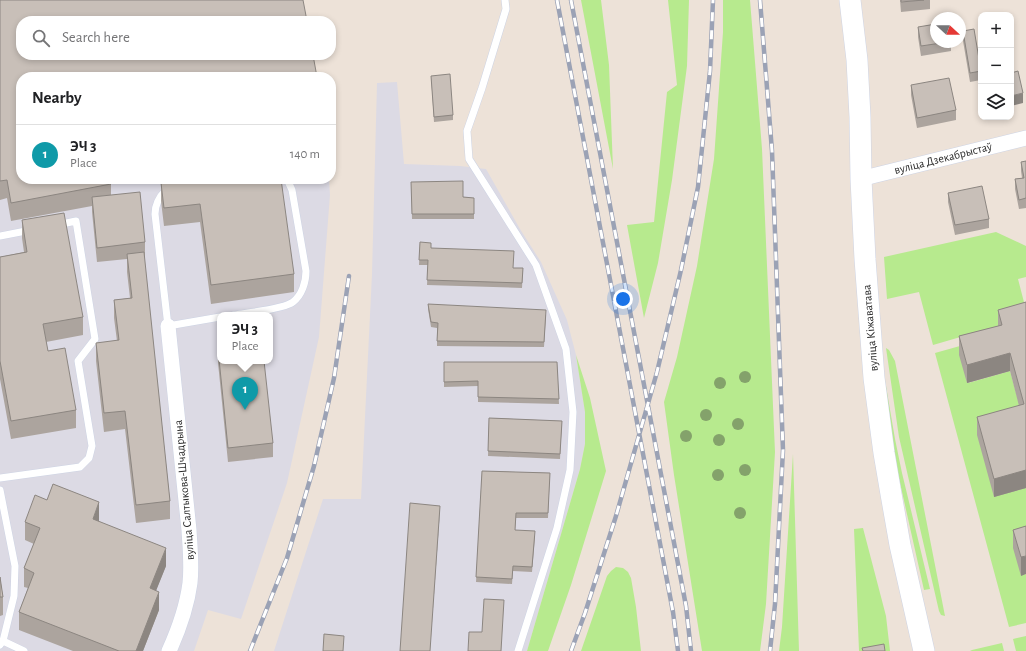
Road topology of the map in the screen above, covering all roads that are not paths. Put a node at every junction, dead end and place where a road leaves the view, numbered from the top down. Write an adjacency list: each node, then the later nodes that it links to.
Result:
1 (504, 0): 18 (lane)
2 (850, 0): 4 (main road, вуліца Кіжаватава)
3 (1026, 138): 4 (street, вуліца Дзекабрыстаў)
4 (861, 179): 19 (main road, вуліца Кіжаватава)
5 (289, 184): 10 (lane)
6 (173, 187): 12 (lane)
7 (53, 226): 13 (lane)
8 (38, 229): 9 (lane)
9 (0, 236)
10 (251, 312)
11 (217, 318): 12 (lane)
12 (168, 326): 17 (street, вуліца Салтыкова-Шчадрына)
13 (0, 478)
14 (0, 490): 15 (lane)
15 (1, 643): 16 (lane)
16 (24, 651)
17 (170, 651)
18 (518, 651)
19 (924, 651)

